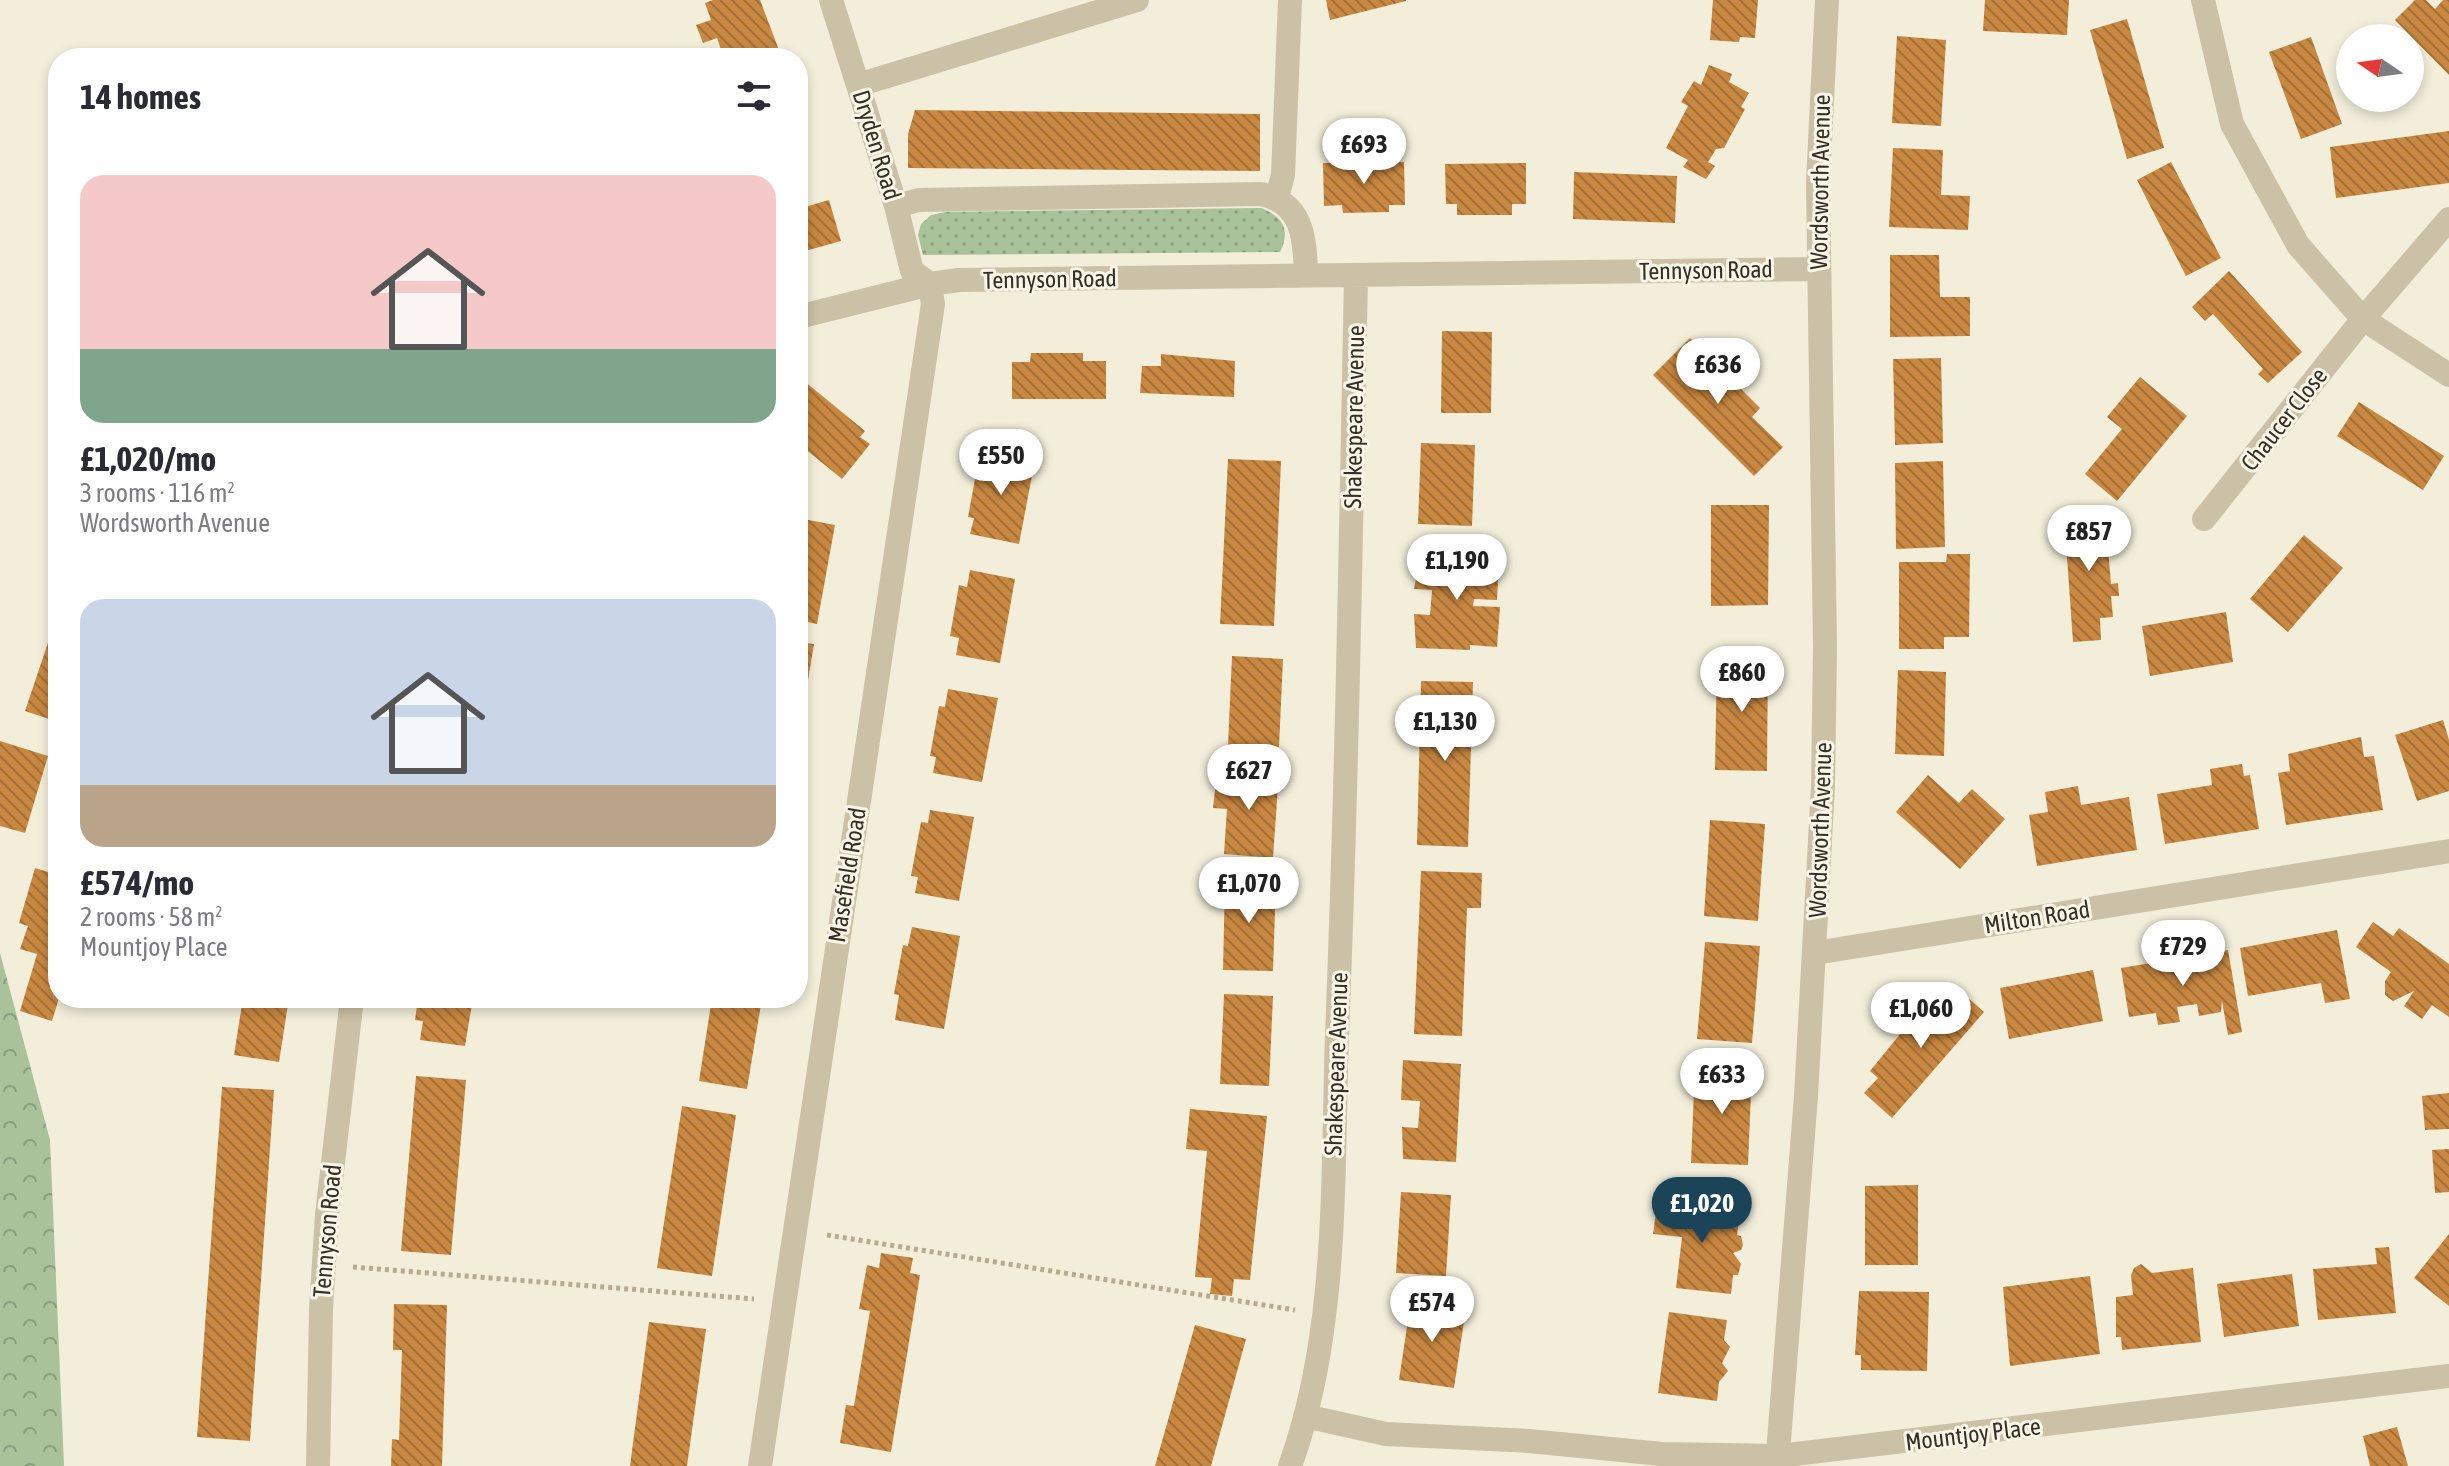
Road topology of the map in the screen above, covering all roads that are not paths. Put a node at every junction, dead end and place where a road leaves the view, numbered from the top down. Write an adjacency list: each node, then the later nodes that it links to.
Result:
1 (831, 0): 6 (street, Dryden Road)
2 (1137, 0): 6 (street)
3 (1290, 0): 7 (street)
4 (1827, 0): 10 (street, Wordsworth Avenue)
5 (2203, 0): 15 (street)
6 (858, 85): 8 (street, Dryden Road)
7 (1277, 197): 8 (street); 11 (street)
8 (896, 206): 13 (street, Dryden Road)
9 (2449, 219): 15 (street, Chaucer Close)
10 (1818, 269): 12 (street, Tennyson Road); 19 (street, Wordsworth Avenue)
11 (1306, 275): 12 (street, Tennyson Road); 13 (street, Tennyson Road)
12 (1356, 275): 22 (street, Shakespeare Avenue)
13 (930, 284): 14 (street, Tennyson Road); 25 (street, Masefield Road)
14 (808, 314)
15 (2363, 319): 16 (street); 17 (street, Chaucer Close)
16 (2449, 375)
17 (2204, 519)
18 (2449, 851): 19 (street, Milton Road)
19 (1815, 953): 23 (street, Wordsworth Avenue)
20 (351, 1008): 24 (street, Tennyson Road)
21 (2449, 1376): 23 (street, Mountjoy Place)
22 (1305, 1416): 23 (street, Mountjoy Place); 26 (street, Shakespeare Avenue)
23 (1777, 1461)
24 (318, 1466)
25 (760, 1466)
26 (1290, 1466)

